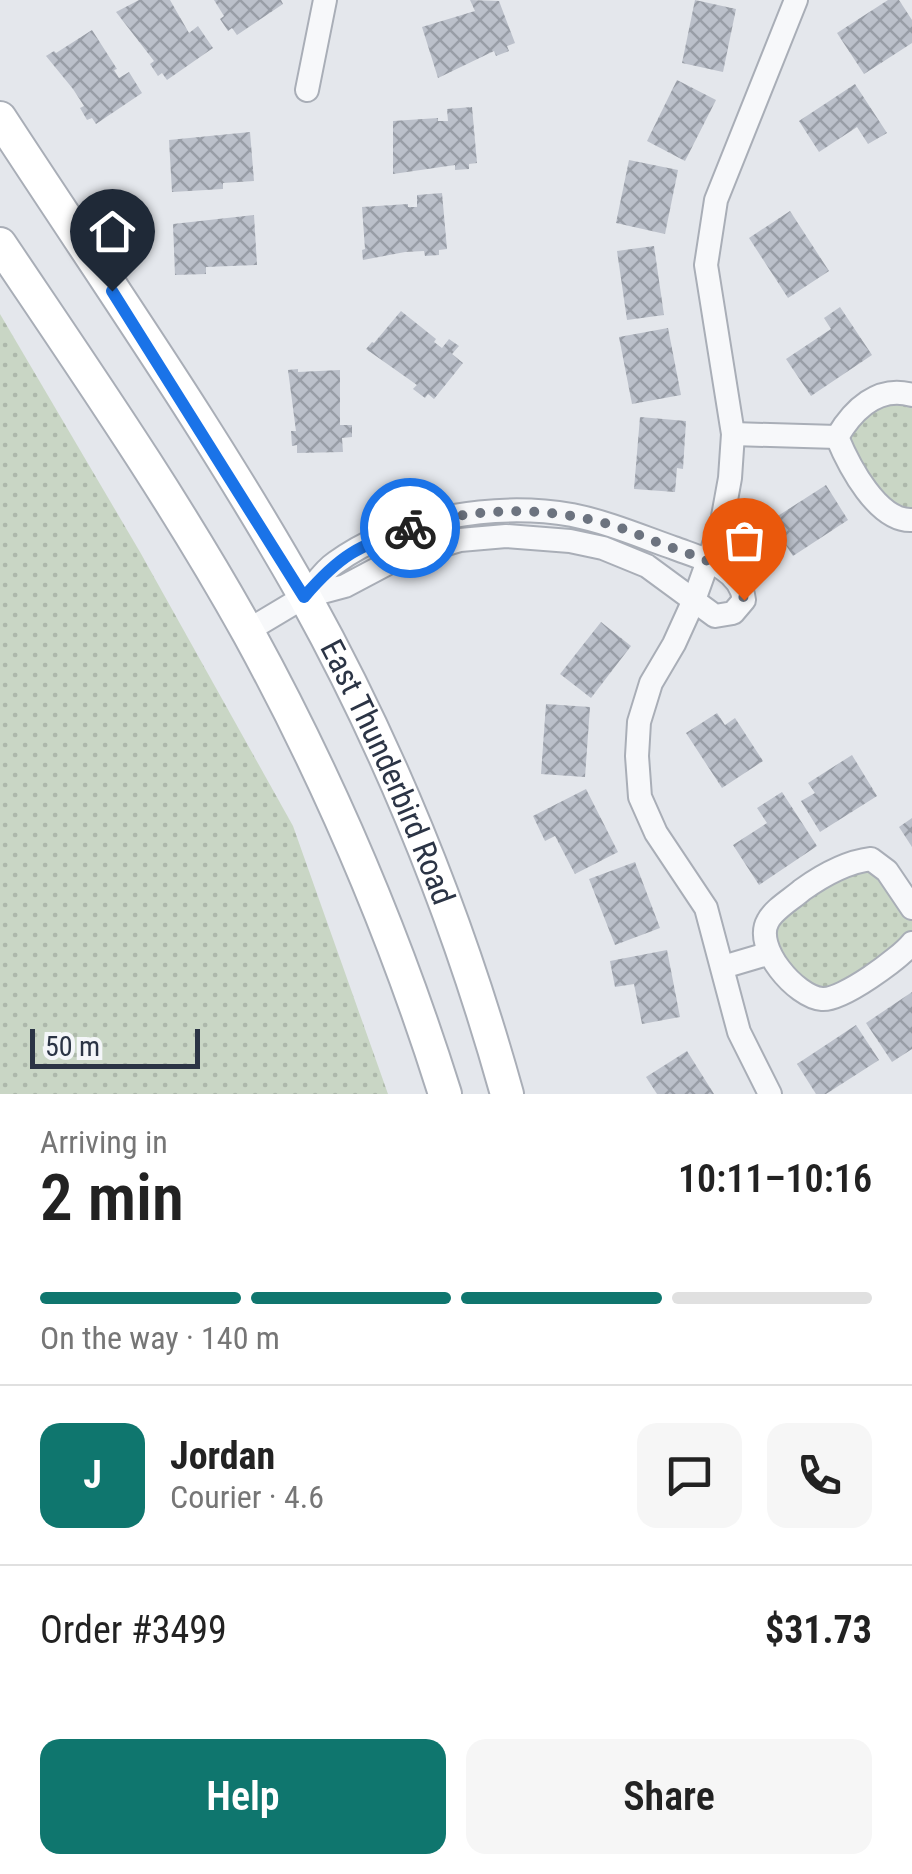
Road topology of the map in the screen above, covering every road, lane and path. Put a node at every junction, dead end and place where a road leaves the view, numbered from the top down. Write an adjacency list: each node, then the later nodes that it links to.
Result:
1 (325, 0): 3 (street)
2 (796, 0): 7 (street)
3 (307, 90)
4 (0, 118): 11 (main road, East Thunderbird Road)
5 (0, 244): 13 (main road, East Thunderbird Road)
6 (912, 396): 8 (street)
7 (733, 434): 8 (street); 10 (street)
8 (837, 437): 9 (street)
9 (912, 520)
10 (707, 560): 11 (street); 12 (street); 12 (street)
11 (304, 597): 12 (street); 13 (street); 19 (main road, East Thunderbird Road)
12 (694, 600): 17 (street)
13 (247, 631): 18 (main road, East Thunderbird Road)
14 (912, 908): 16 (street)
15 (912, 943): 16 (street)
16 (767, 954): 17 (street)
17 (723, 967): 20 (street)
18 (444, 1094)
19 (507, 1094)
20 (770, 1094)

